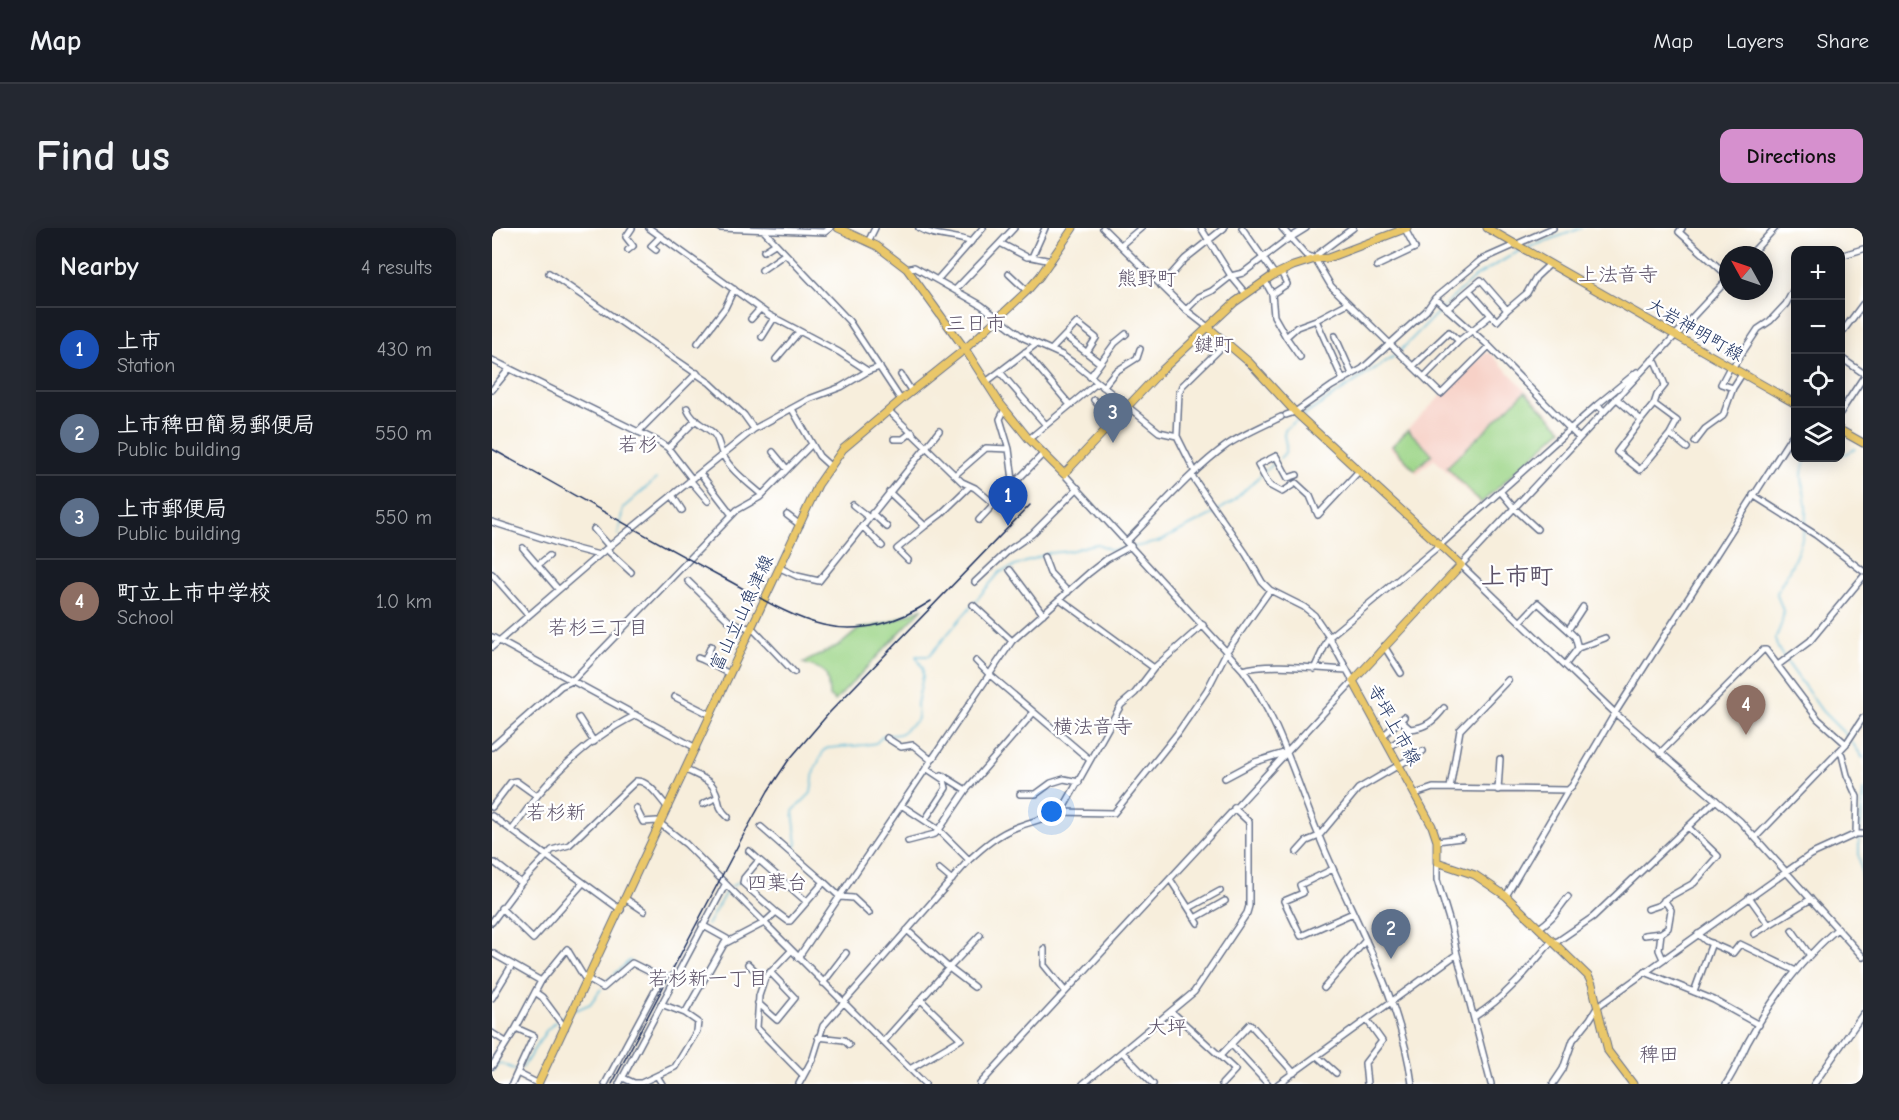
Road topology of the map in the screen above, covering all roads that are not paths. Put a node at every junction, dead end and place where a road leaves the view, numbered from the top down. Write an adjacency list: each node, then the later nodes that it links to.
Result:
1 (632, 228): 38 (street)
2 (649, 228): 27 (street)
3 (720, 228): 25 (street)
4 (830, 228): 26 (street)
5 (838, 228): 30 (main road)
6 (875, 228): 30 (street)
7 (919, 228): 31 (street)
8 (982, 228): 31 (street)
9 (1014, 228): 32 (street)
10 (1045, 228): 43 (street)
11 (1074, 228): 46 (main road, 富山立山魚津線)
12 (1103, 228): 34 (street)
13 (1141, 228): 34 (street)
14 (1201, 228): 29 (street)
15 (1224, 228): 29 (street)
16 (1242, 228): 44 (street)
17 (1282, 228): 28 (street)
18 (1306, 228): 28 (street)
19 (1353, 228): 45 (street)
20 (1406, 228): 45 (main road); 48 (street)
21 (1487, 228): 35 (main road, 大岩神明町線)
22 (1552, 228): 35 (street)
23 (1682, 228): 49 (street)
24 (1775, 228): 36 (street)
25 (745, 229): 26 (street)
26 (763, 230): 33 (street)
27 (660, 237): 39 (street); 60 (street)
28 (1292, 239): 44 (street); 45 (street)
29 (1209, 241): 55 (street); 58 (street)
30 (867, 242): 51 (main road)
31 (970, 242): 56 (street)
32 (1000, 243): 43 (street); 61 (street)
33 (775, 244): 40 (street); 41 (street)
34 (1121, 245): 58 (street)
35 (1516, 245): 47 (main road, 大岩神明町線); 67 (street)
36 (1758, 246)
37 (1863, 249): 42 (street)
38 (628, 250)
39 (656, 250)
40 (764, 251)
41 (784, 254): 50 (street); 107 (street)
42 (1845, 254)
43 (1032, 257): 46 (street)
44 (1264, 257): 54 (street); 55 (street)
45 (1315, 259): 54 (main road); 68 (street)
46 (1051, 261): 63 (main road, 富山立山魚津線)
47 (1550, 264): 73 (street); 86 (main road, 大岩神明町線)
48 (1377, 266)
49 (1719, 269)
50 (762, 270)
51 (907, 270): 56 (street); 95 (main road)
52 (549, 273): 113 (street)
53 (1009, 274): 63 (street)
54 (1278, 274): 57 (main road); 65 (street)
55 (1231, 276): 64 (street); 72 (street)
56 (937, 280): 61 (street)
57 (1265, 281): 64 (main road); 65 (street)
58 (1161, 286): 72 (street)
59 (1719, 287): 86 (street)
60 (734, 290): 70 (street); 90 (street)
61 (955, 290): 77 (street)
62 (1469, 290): 71 (street); 73 (street); 74 (street)
63 (1027, 291): 77 (main road, 富山立山魚津線)
64 (1246, 294): 79 (main road)
65 (1272, 294): 88 (street)
66 (1791, 294): 108 (street)
67 (1435, 298): 71 (street); 93 (street)
68 (1348, 303): 78 (street); 93 (street)
69 (1863, 304): 80 (street)
70 (760, 309): 75 (street); 76 (street)
71 (1447, 309): 81 (street)
72 (1186, 310): 79 (street)
73 (1507, 310): 74 (street)
74 (1491, 315): 81 (street)
75 (774, 318): 82 (street); 87 (street)
76 (751, 319)
77 (999, 319): 92 (street); 95 (main road, 富山立山魚津線)
78 (1316, 320): 88 (street); 121 (street)
79 (1209, 328): 91 (main road); 135 (main road)
80 (1845, 328)
81 (1471, 331): 89 (street); 94 (street)
82 (799, 332): 101 (street); 111 (street)
83 (1126, 334): 105 (street)
84 (1065, 336): 96 (street); 99 (street); 99 (street)
85 (1335, 336): 117 (street)
86 (1675, 336): 103 (street); 108 (main road, 大岩神明町線)
87 (762, 337)
88 (1286, 337): 100 (street)
89 (1459, 341): 106 (street); 119 (street)
90 (698, 343)
91 (1226, 343): 142 (main road); 154 (street)
92 (1036, 344): 96 (street); 98 (street)
93 (1390, 344): 106 (street); 117 (street)
94 (1489, 346): 119 (street); 148 (street)
95 (965, 349): 122 (main road); 127 (main road, 富山立山魚津線)
96 (1051, 350): 118 (street)
97 (1140, 350): 124 (street)
98 (1025, 352): 112 (street); 133 (street)
99 (1087, 352): 105 (street)
100 (1300, 357)
101 (776, 359)
102 (492, 360): 109 (street)
103 (1652, 360): 110 (street); 132 (street)
104 (1845, 360): 114 (street)
105 (1100, 363): 118 (street)
106 (1413, 366): 119 (street)
107 (880, 367): 111 (street); 129 (street)
108 (1731, 368): 115 (main road, 大岩神明町線); 125 (street)
109 (509, 369): 126 (street); 150 (street)
110 (1643, 370): 128 (street); 134 (street)
111 (868, 371): 138 (street)
112 (1000, 372): 122 (street); 146 (street)
113 (697, 373): 147 (street); 150 (street)
114 (1863, 373)
115 (1742, 374): 125 (street); 131 (main road, 大岩神明町線)
116 (901, 375): 127 (street)
117 (1352, 375): 121 (street)
118 (1090, 376): 123 (street)
119 (1424, 377)
120 (1863, 378): 137 (street)
121 (1343, 380): 142 (street)
122 (986, 382): 139 (main road)
123 (1097, 383): 124 (street); 133 (street)
124 (1103, 387): 135 (street)
125 (1733, 388): 159 (street)
126 (492, 390)
127 (912, 392): 129 (main road, 富山立山魚津線)
128 (1616, 398): 141 (street); 144 (street)
129 (902, 400): 140 (main road, 富山立山魚津線)
130 (1094, 400): 145 (street)
131 (1791, 401)
132 (1654, 404): 144 (street); 153 (street)
133 (1070, 405): 146 (street)
134 (1597, 405): 141 (street); 148 (street)
135 (1128, 407): 145 (main road); 154 (street)
136 (687, 408): 143 (street)
137 (1843, 408)
138 (792, 409): 147 (street); 161 (street)
139 (1005, 409): 158 (main road); 165 (street)
140 (889, 411): 151 (street); 169 (main road, 富山立山魚津線)
141 (1604, 411): 156 (street)
142 (1295, 412): 171 (main road); 174 (street)
143 (696, 420): 163 (street); 168 (street)
144 (1641, 420): 153 (street)
145 (1112, 422): 173 (main road)
146 (1046, 425): 158 (street)
147 (754, 429): 168 (street)
148 (1569, 429): 156 (street); 181 (street)
149 (939, 431): 162 (street)
150 (638, 432): 163 (street)
151 (912, 432): 157 (street); 162 (street)
152 (1845, 433): 160 (main road)
153 (1670, 434): 164 (street)
154 (1177, 436): 174 (street)
155 (1791, 437): 185 (street)
156 (1579, 438): 189 (street)
157 (894, 439)
158 (1029, 439): 167 (main road)
159 (1695, 442)
160 (1863, 443)
161 (812, 444): 169 (street); 170 (street)
162 (926, 446): 176 (street); 182 (street)
163 (668, 448): 177 (street)
164 (1687, 448)
165 (1009, 449): 176 (street); 178 (street)
166 (773, 452): 170 (street)
167 (1044, 453): 173 (main road); 178 (street)
168 (723, 455): 172 (street); 184 (street)
169 (830, 466): 196 (main road, 富山立山魚津線)
170 (787, 469): 184 (street)
171 (1359, 471): 175 (street); 203 (main road)
172 (700, 472): 177 (street); 192 (street)
173 (1064, 474): 180 (street)
174 (1194, 474): 202 (street); 222 (street)
175 (1297, 474)
176 (955, 475): 179 (street)
177 (691, 479): 183 (street); 186 (street)
178 (1015, 483): 187 (street)
179 (970, 486): 187 (street); 198 (street)
180 (1078, 488): 202 (street); 220 (street)
181 (1500, 491): 189 (street); 203 (street)
182 (889, 492): 193 (street); 198 (street)
183 (672, 495): 190 (street); 205 (street)
184 (762, 495): 192 (street)
185 (1754, 495): 215 (street); 262 (street)
186 (708, 501)
187 (994, 504): 194 (street)
188 (853, 505): 193 (street)
189 (1514, 508): 201 (street); 212 (street)
190 (682, 510)
191 (787, 514): 196 (street)
192 (732, 515): 257 (street)
193 (870, 515): 197 (street); 199 (street)
194 (979, 520)
195 (492, 522): 207 (street)
196 (800, 525): 213 (main road, 富山立山魚津線)
197 (862, 526): 204 (street); 213 (street)
198 (925, 526): 210 (street)
199 (887, 527)
200 (594, 529): 205 (street)
201 (1537, 529)
202 (1129, 543): 223 (street); 230 (street)
203 (1440, 545): 212 (main road); 234 (street)
204 (882, 546)
205 (607, 547): 207 (street); 216 (street)
206 (523, 548): 211 (street)
207 (599, 555): 221 (street)
208 (549, 556): 211 (street)
209 (1044, 557): 223 (street)
210 (908, 560)
211 (538, 565): 221 (street)
212 (1461, 565): 229 (street); 239 (main road, 寺坪上市線)
213 (780, 568): 231 (main road, 富山立山魚津線)
214 (1010, 570): 227 (street)
215 (1863, 571)
216 (631, 572)
217 (492, 574): 228 (street)
218 (1863, 577): 247 (street)
219 (688, 581): 231 (street)
220 (975, 582)
221 (558, 589): 228 (street)
222 (1270, 590): 234 (street); 242 (street)
223 (1068, 592): 224 (street)
224 (1060, 599): 227 (street); 248 (street)
225 (973, 606): 237 (street)
226 (1582, 608): 232 (street)
227 (1043, 614): 237 (street)
228 (528, 615): 236 (street)
229 (1520, 622): 232 (street); 246 (street)
230 (1203, 625): 242 (street); 248 (street)
231 (751, 628): 252 (street); 254 (main road, 富山立山魚津線)
232 (1568, 630): 241 (street)
233 (492, 637): 236 (street)
234 (1329, 637): 249 (street); 251 (street)
235 (1605, 638): 241 (street)
236 (499, 641): 240 (street); 257 (street)
237 (1012, 641): 255 (street)
238 (711, 646): 244 (street)
239 (1384, 646): 253 (street); 258 (main road, 寺坪上市線)
240 (492, 647)
241 (1578, 648): 246 (street)
242 (1227, 651): 250 (street); 301 (street)
243 (698, 658): 244 (street)
244 (705, 660): 254 (street)
245 (976, 661): 255 (street)
246 (1564, 665): 262 (street)
247 (1778, 665): 271 (street); 278 (street)
248 (1154, 668): 280 (street)
249 (1314, 669): 250 (street); 251 (street)
250 (1244, 670): 277 (street)
251 (1347, 670): 258 (street)
252 (794, 672)
253 (1401, 673)
254 (730, 674): 264 (main road, 富山立山魚津線)
255 (988, 674): 261 (street); 281 (street)
256 (1508, 680): 286 (street)
257 (572, 681): 263 (street); 272 (street)
258 (1353, 681): 268 (main road, 寺坪上市線); 277 (street)
259 (675, 698): 264 (street)
260 (1444, 708): 267 (street)
261 (1033, 713): 280 (street); 287 (street)
262 (1615, 713): 278 (street); 289 (street)
263 (636, 715): 270 (street); 274 (street)
264 (711, 715): 274 (main road, 富山立山魚津線)
265 (579, 718): 270 (street)
266 (1863, 718): 271 (street)
267 (1410, 729): 268 (street); 273 (street)
268 (1383, 736): 273 (main road, 寺坪上市線)
269 (887, 738): 281 (street)
270 (594, 742): 292 (street)
271 (1846, 744): 276 (street)
272 (492, 747)
273 (1389, 747): 282 (main road, 寺坪上市線)
274 (696, 748): 283 (main road, 富山立山魚津線)
275 (1423, 751): 282 (street)
276 (1839, 751): 310 (street); 313 (street)
277 (1286, 753): 284 (street); 300 (street); 312 (street)
278 (1660, 753): 294 (street)
279 (1500, 759): 288 (street)
280 (1090, 760): 285 (street)
281 (928, 765): 287 (street); 296 (street); 304 (street)
282 (1398, 765): 291 (main road, 寺坪上市線); 312 (street)
283 (686, 770): 293 (street); 299 (main road, 富山立山魚津線)
284 (1225, 778)
285 (1079, 782): 290 (street); 301 (street)
286 (1450, 788): 288 (street); 291 (street)
287 (966, 790): 309 (street)
288 (1498, 790): 289 (street)
289 (1568, 790): 334 (street)
290 (1020, 794)
291 (1415, 794): 316 (main road, 寺坪上市線)
292 (537, 796): 297 (street); 308 (street)
293 (716, 798): 295 (street); 303 (street)
294 (1716, 800): 307 (street); 313 (street)
295 (703, 804)
296 (901, 805): 304 (street); 335 (street)
297 (492, 807)
298 (636, 808): 305 (street)
299 (668, 808): 305 (main road, 富山立山魚津線); 319 (street)
300 (1234, 808): 327 (street); 399 (street)
301 (1058, 812): 321 (street)
302 (492, 816): 308 (street)
303 (728, 817)
304 (925, 820): 309 (street)
305 (661, 824): 332 (street); 338 (main road, 富山立山魚津線)
306 (761, 827): 329 (street)
307 (1688, 827): 340 (street); 365 (street)
308 (512, 830): 319 (street)
309 (939, 830): 315 (street); 321 (street)
310 (1856, 834): 311 (street); 326 (street)
311 (1863, 834)
312 (1319, 836): 318 (street); 325 (street)
313 (1756, 837): 326 (street)
314 (1461, 838): 316 (street)
315 (908, 841)
316 (1437, 841): 322 (main road, 寺坪上市線)
317 (749, 851): 320 (street)
318 (1296, 852)
319 (547, 856): 330 (street); 331 (street)
320 (759, 860): 341 (street); 348 (street)
321 (969, 860): 328 (street)
322 (1437, 862): 334 (main road); 372 (street)
323 (492, 863): 330 (street)
324 (939, 869): 328 (street)
325 (1333, 869): 350 (street); 350 (street)
326 (1787, 872): 337 (street); 339 (street)
327 (1170, 879): 344 (street); 390 (street)
328 (952, 880): 357 (street)
329 (824, 882): 335 (street); 341 (street)
330 (522, 883): 343 (street)
331 (583, 883): 343 (street); 346 (street)
332 (725, 885): 352 (street); 353 (street)
333 (1220, 891): 344 (street)
334 (1506, 896): 355 (main road)
335 (840, 897): 349 (street); 375 (street)
336 (1568, 897): 355 (street)
337 (1749, 897): 354 (street); 360 (street)
338 (626, 899): 346 (main road, 富山立山魚津線); 347 (street)
339 (1810, 899): 354 (street); 356 (street)
340 (1664, 900): 345 (street); 359 (street)
341 (807, 902): 348 (street)
342 (1225, 902): 344 (street)
343 (501, 908): 351 (street)
344 (1189, 908)
345 (1648, 909)
346 (621, 910): 384 (main road, 富山立山魚津線)
347 (644, 912)
348 (776, 912): 352 (street)
349 (869, 913)
350 (1353, 913): 364 (street)
351 (492, 922)
352 (764, 923): 367 (street); 369 (street)
353 (702, 925): 367 (street); 397 (street)
354 (1769, 925): 361 (street)
355 (1539, 928): 365 (main road)
356 (1838, 928): 373 (street); 374 (street)
357 (907, 930): 379 (street); 396 (street)
358 (1792, 930): 373 (street)
359 (1660, 933): 363 (street); 376 (street)
360 (1698, 934): 366 (street); 376 (street)
361 (1754, 934)
362 (980, 935): 379 (street)
363 (1644, 935)
364 (1366, 940): 388 (street); 394 (street)
365 (1554, 941): 398 (main road); 402 (street)
366 (1712, 943): 380 (street); 391 (street)
367 (724, 944): 400 (street)
368 (1044, 949): 390 (street)
369 (791, 951): 375 (street); 381 (street)
370 (492, 953): 377 (street)
371 (846, 953): 386 (street)
372 (1457, 954): 394 (street); 402 (street)
373 (1809, 954): 380 (street)
374 (1863, 957)
375 (798, 958): 386 (street)
376 (1663, 959): 382 (street)
377 (512, 964): 385 (street); 392 (street)
378 (748, 964): 383 (street)
379 (949, 968): 387 (street); 393 (street)
380 (1796, 970): 404 (street)
381 (770, 972): 383 (street); 395 (street)
382 (1646, 972): 391 (street); 398 (street)
383 (764, 979): 395 (street)
384 (588, 980): 385 (street); 406 (main road, 富山立山魚津線); 427 (street)
385 (541, 981): 389 (street)
386 (823, 983): 396 (street)
387 (974, 987)
388 (1324, 988)
389 (534, 992): 405 (street); 406 (street)
390 (1065, 992): 432 (street)
391 (1694, 992): 404 (street)
392 (492, 998)
393 (921, 1000): 410 (street); 417 (street)
394 (1392, 1002): 403 (street); 440 (street)
395 (759, 1003): 421 (street)
396 (843, 1003): 408 (street); 410 (street)
397 (661, 1004): 400 (street); 423 (street)
398 (1598, 1005): 442 (street); 443 (main road)
399 (1171, 1011): 413 (street); 414 (street)
400 (685, 1014): 422 (street)
401 (1863, 1014): 445 (street)
402 (1474, 1017): 441 (street)
403 (1367, 1020): 415 (street); 439 (street)
404 (1759, 1025): 444 (street)
405 (516, 1028): 409 (street); 419 (street)
406 (565, 1028): 426 (main road, 富山立山魚津線)
407 (492, 1033): 409 (street)
408 (818, 1037): 412 (street); 421 (street)
409 (506, 1042): 416 (street)
410 (883, 1042): 417 (street)
411 (1231, 1044): 414 (street); 418 (street); 436 (street)
412 (849, 1045)
413 (1122, 1052): 433 (street); 434 (street)
414 (1220, 1056): 435 (street)
415 (1317, 1056): 418 (street); 420 (street)
416 (492, 1066)
417 (910, 1069): 431 (street)
418 (1294, 1072): 424 (street)
419 (517, 1073): 425 (street); 426 (street)
420 (1336, 1073)
421 (803, 1075): 430 (street)
422 (657, 1076): 423 (street); 429 (street)
423 (623, 1078): 428 (street)
424 (1286, 1078): 437 (street); 438 (street)
425 (512, 1084)
426 (539, 1084)
427 (605, 1084)
428 (619, 1084)
429 (662, 1084)
430 (799, 1084)
431 (925, 1084)
432 (980, 1084)
433 (1083, 1084)
434 (1153, 1084)
435 (1222, 1084)
436 (1268, 1084)
437 (1278, 1084)
438 (1292, 1084)
439 (1367, 1084)
440 (1412, 1084)
441 (1491, 1084)
442 (1553, 1084)
443 (1633, 1084)
444 (1726, 1084)
445 (1814, 1084)

